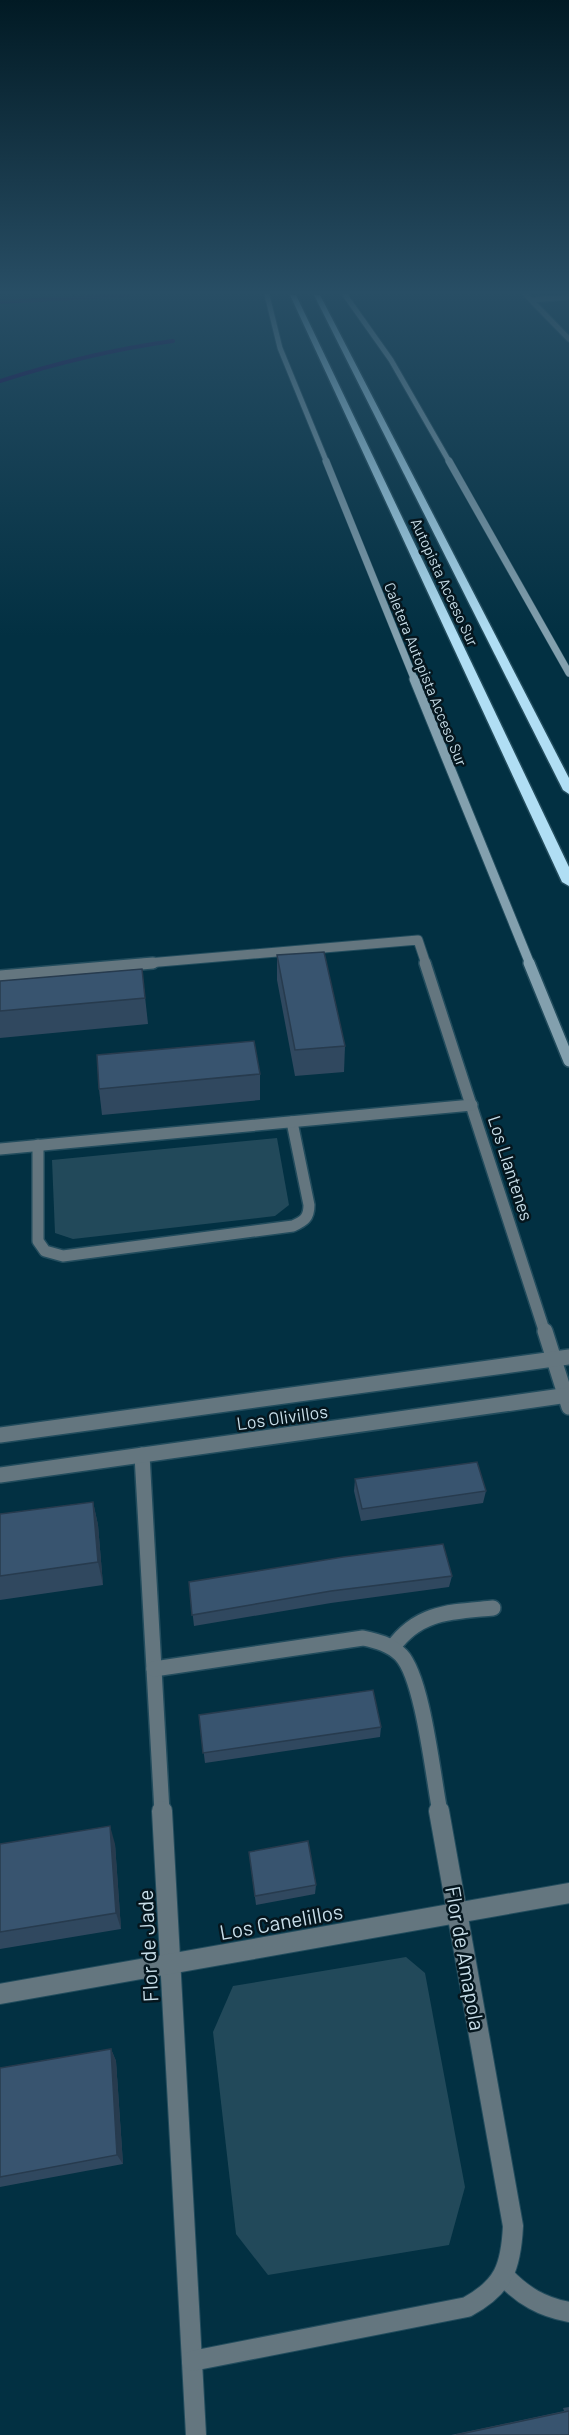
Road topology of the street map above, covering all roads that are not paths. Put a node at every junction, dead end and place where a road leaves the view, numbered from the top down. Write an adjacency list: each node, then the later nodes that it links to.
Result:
1 (305, 409): 9 (main road, Caletera Autopista Acceso Sur)
2 (346, 409): 7 (highway, Autopista Acceso Sur)
3 (375, 409): 6 (highway, Autopista Acceso Sur)
4 (419, 409): 5 (main road)
5 (569, 673)
6 (569, 790)
7 (569, 882)
8 (0, 976): 10 (street, Los Llantenes)
9 (569, 1061)
10 (472, 1105): 11 (street); 15 (street, Los Llantenes)
11 (292, 1122): 12 (street); 12 (street)
12 (38, 1145): 13 (street)
13 (0, 1149)
14 (569, 1357): 15 (street)
15 (554, 1359): 16 (street, Los Llantenes); 17 (street)
16 (568, 1399): 18 (street, Los Olivillos)
17 (0, 1435)
18 (142, 1455): 19 (street, Los Olivillos); 22 (street, Flor de Jade)
19 (0, 1474)
20 (492, 1608): 21 (street)
21 (393, 1647): 22 (street); 24 (street, Flor de Amapola)
22 (154, 1669): 25 (street, Flor de Jade)
23 (569, 1893): 24 (street, Los Canelillos)
24 (459, 1913): 25 (street, Los Canelillos); 27 (street, Flor de Amapola)
25 (170, 1964): 26 (street, Los Canelillos); 29 (street, Flor de Jade)
26 (0, 1994)
27 (504, 2276): 28 (street); 29 (street, Flor de Amapola)
28 (569, 2312)
29 (192, 2361): 30 (street, Flor de Jade)
30 (196, 2435)

